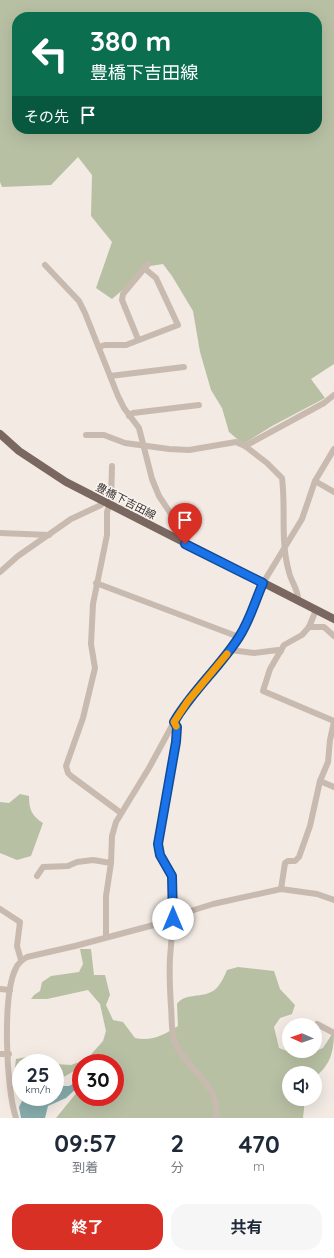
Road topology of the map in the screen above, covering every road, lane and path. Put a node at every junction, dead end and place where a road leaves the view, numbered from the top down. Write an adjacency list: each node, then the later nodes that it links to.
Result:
1 (46, 265): 3 (street)
2 (138, 339): 2 (street); 3 (street)
3 (99, 347): 5 (street)
4 (184, 367): 5 (street)
5 (110, 376): 8 (street)
6 (334, 394): 11 (street)
7 (199, 405): 8 (street)
8 (129, 416): 12 (street)
9 (0, 434): 17 (main road, 豊橋下吉田線)
10 (86, 435): 12 (street)
11 (245, 446): 12 (street); 21 (street)
12 (145, 447): 20 (street)
13 (334, 449): 15 (street)
14 (112, 466): 17 (street)
15 (314, 482): 16 (street); 21 (street)
16 (334, 492)
17 (106, 503): 19 (street); 20 (main road, 豊橋下吉田線); 23 (street)
18 (0, 533): 19 (street)
19 (49, 535): 22 (street)
20 (185, 544): 24 (main road, 豊橋下吉田線)
21 (284, 550): 24 (street); 25 (street)
22 (1, 568)
23 (96, 583): 30 (street); 37 (street)
24 (263, 583): 25 (main road, 豊橋下吉田線); 30 (street)
25 (298, 601): 26 (main road, 豊橋下吉田線)
26 (316, 610): 27 (main road, 豊橋下吉田線); 28 (street)
27 (334, 619)
28 (309, 627): 29 (street); 32 (street)
29 (334, 636)
30 (239, 637): 31 (street)
31 (230, 650): 32 (street); 34 (street)
32 (281, 651): 33 (street)
33 (334, 721): 35 (street)
34 (174, 722): 37 (street); 43 (street)
35 (320, 781): 36 (street); 40 (street)
36 (334, 787)
37 (121, 813): 38 (street)
38 (111, 863): 39 (street); 44 (street)
39 (37, 876)
40 (281, 890): 41 (street); 43 (street)
41 (334, 900)
42 (0, 909): 45 (street)
43 (173, 919): 44 (street); 53 (street)
44 (106, 937): 45 (street)
45 (21, 960): 47 (street)
46 (0, 989): 47 (street)
47 (10, 990): 51 (street)
48 (322, 1027): 49 (street)
49 (334, 1033)
50 (0, 1054): 51 (street)
51 (9, 1054): 52 (street)
52 (16, 1118)
53 (216, 1118)

